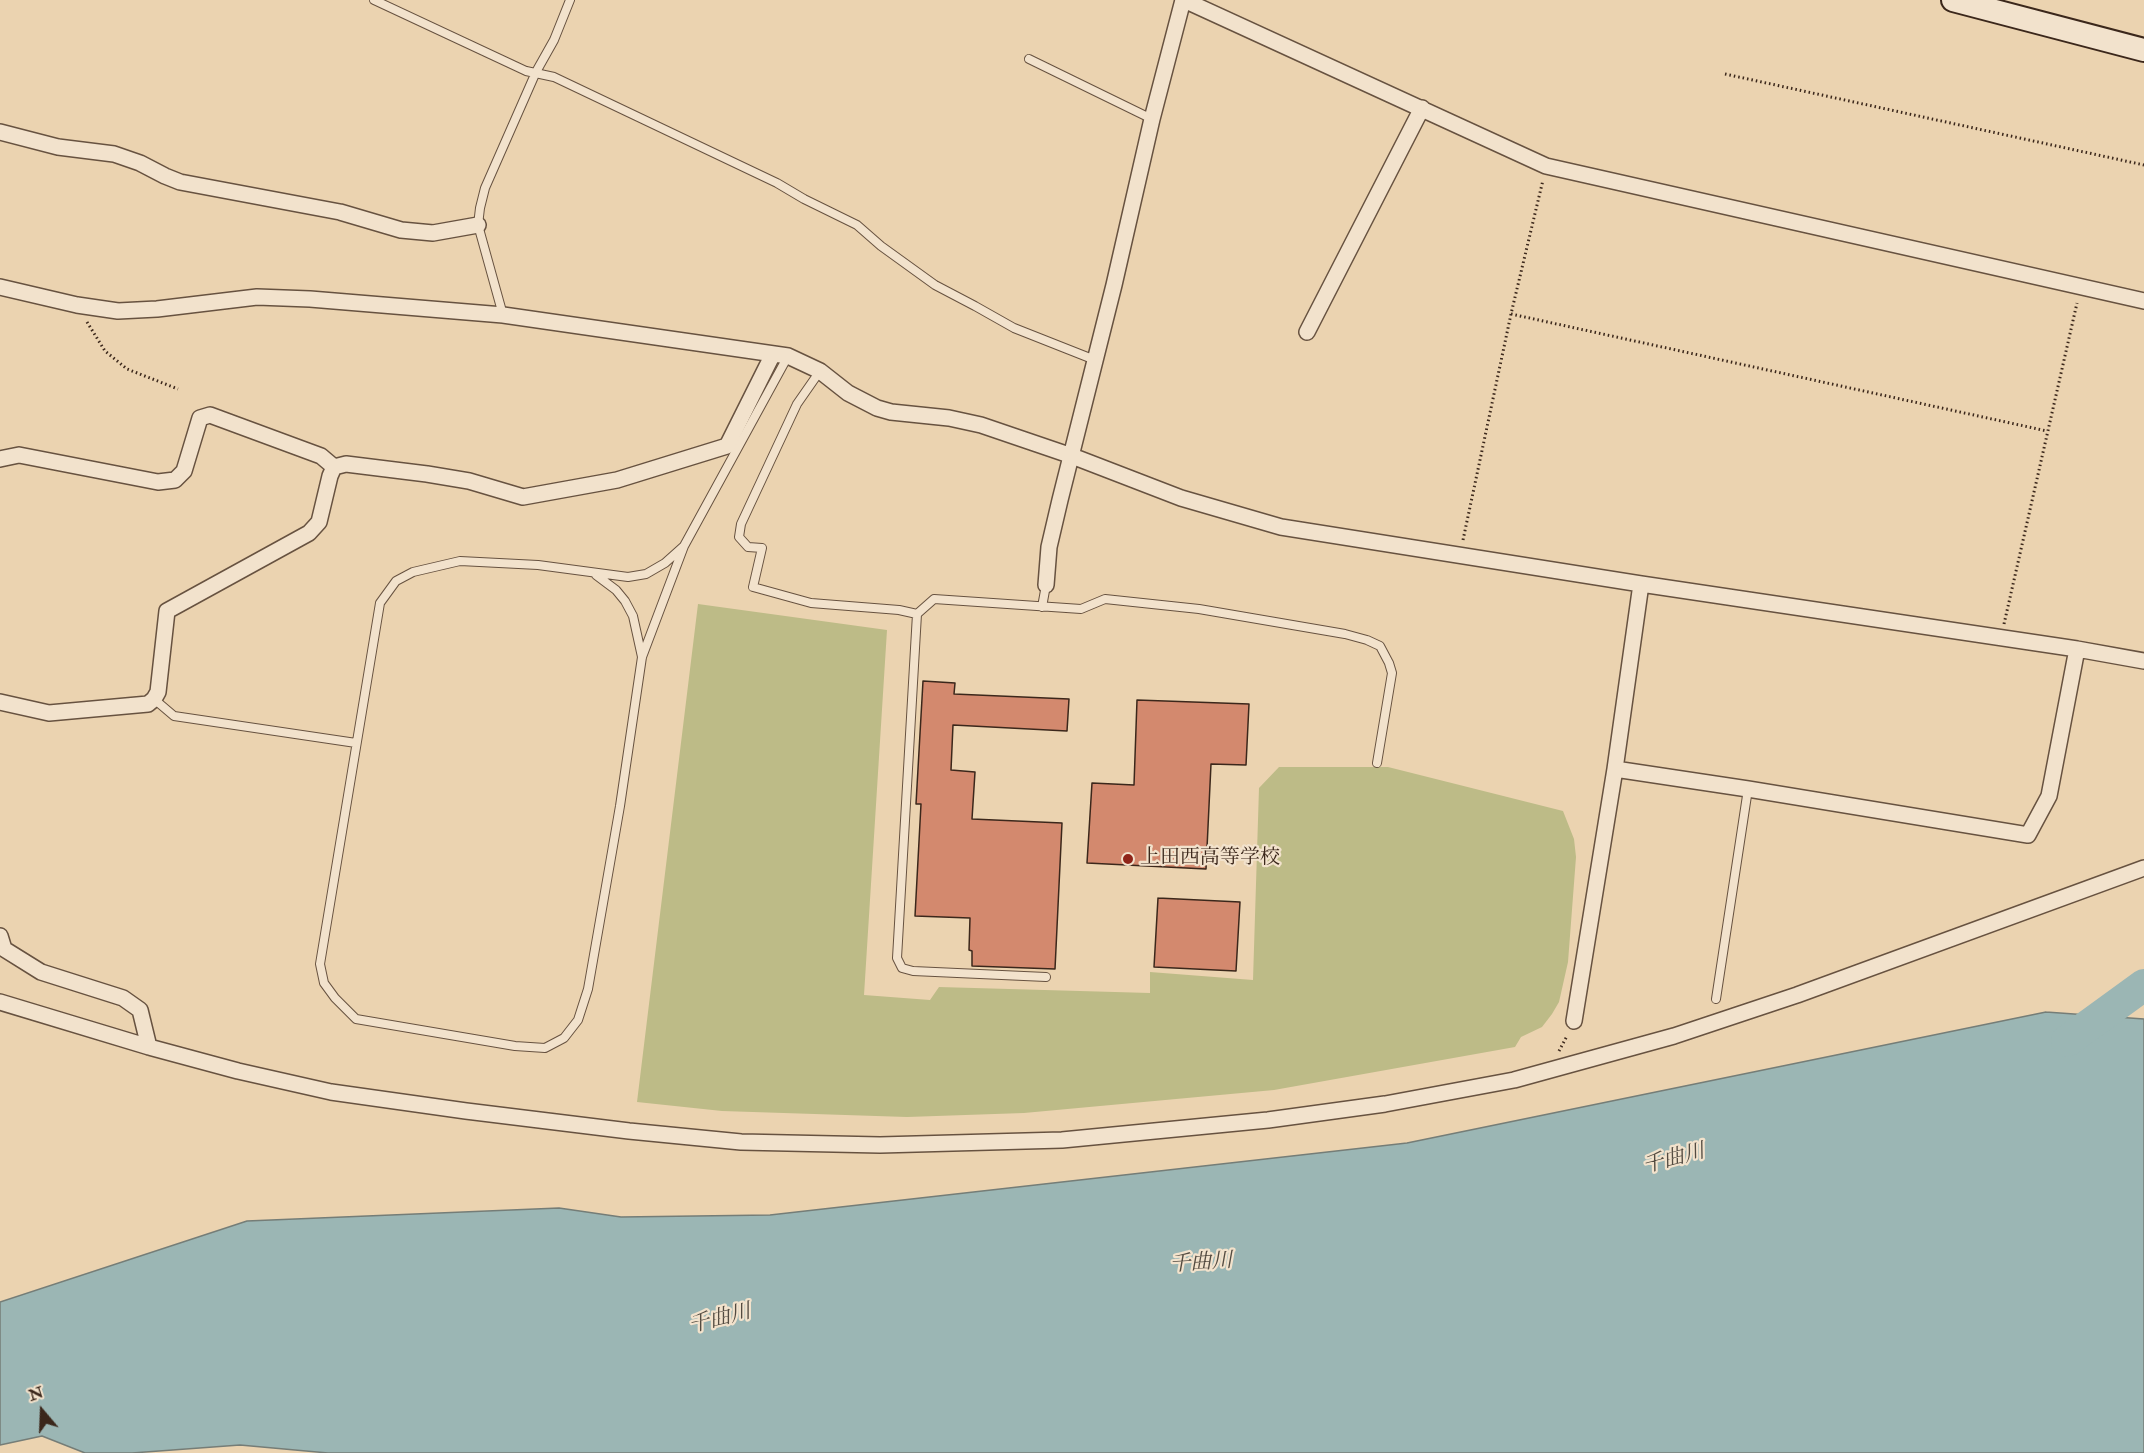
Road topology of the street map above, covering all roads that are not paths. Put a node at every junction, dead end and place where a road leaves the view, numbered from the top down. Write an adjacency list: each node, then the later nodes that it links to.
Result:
1 (374, 0): 7 (lane)
2 (570, 0): 7 (lane)
3 (1184, 0): 8 (street); 9 (street)
4 (1953, 0): 5 (street)
5 (2144, 50)
6 (1029, 59): 9 (lane)
7 (537, 72): 11 (lane); 17 (lane)
8 (1422, 108): 13 (street); 15 (street)
9 (1152, 119): 17 (street)
10 (0, 132): 11 (street)
11 (478, 225): 14 (lane)
12 (0, 287): 14 (street)
13 (2144, 301)
14 (503, 315): 16 (street)
15 (1307, 332)
16 (781, 355): 18 (street); 21 (street); 22 (lane)
17 (1095, 360): 19 (street)
18 (820, 371): 19 (street); 27 (lane)
19 (1072, 456): 24 (street); 25 (street)
20 (0, 459): 21 (street)
21 (334, 467): 31 (street)
22 (684, 546): 23 (lane); 29 (lane)
23 (594, 574): 29 (lane); 33 (lane)
24 (1641, 584): 28 (street); 35 (street)
25 (1046, 585): 26 (lane)
26 (1042, 607): 27 (lane); 34 (lane)
27 (917, 614): 39 (lane)
28 (2077, 649): 30 (street); 36 (street)
29 (642, 657): 33 (lane)
30 (2144, 661)
31 (154, 699): 32 (street); 33 (lane)
32 (0, 702)
33 (356, 743)
34 (1377, 763)
35 (1616, 769): 36 (street); 42 (street)
36 (1748, 789): 40 (lane)
37 (2144, 868): 43 (street)
38 (0, 936): 43 (street)
39 (1046, 977)
40 (1716, 999)
41 (0, 1002): 43 (street)
42 (1574, 1021)
43 (149, 1047)

